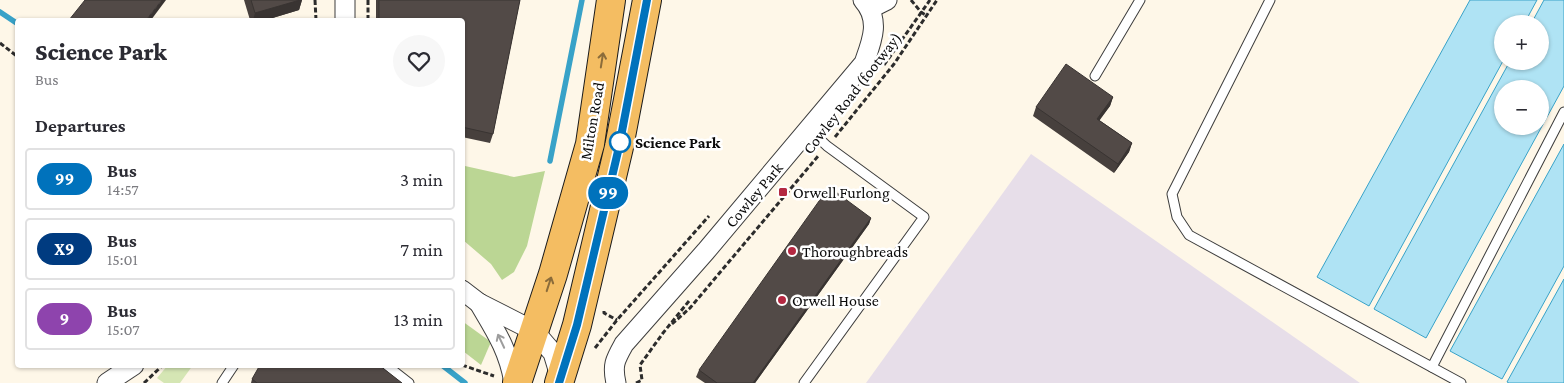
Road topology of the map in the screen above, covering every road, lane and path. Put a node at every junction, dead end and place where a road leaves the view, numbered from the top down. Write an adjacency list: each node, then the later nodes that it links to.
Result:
1 (315, 0): 14 (path)
2 (345, 0): 15 (street)
3 (368, 0): 16 (path)
4 (612, 0): 27 (main road, Milton Road, one-way to 4)
5 (647, 0): 23 (main road, Milton Road)
6 (911, 0): 12 (path)
7 (930, 0): 12 (path)
8 (937, 0): 13 (path, Cowley Road (footway))
9 (1140, 0): 19 (lane)
10 (1270, 0): 30 (lane)
11 (874, 3): 21 (street, Cowley Park)
12 (921, 12): 13 (path)
13 (927, 16): 22 (path, Cowley Road (footway))
14 (316, 18)
15 (345, 18)
16 (368, 18)
17 (0, 43): 18 (path)
18 (15, 55)
19 (1095, 76)
20 (1564, 112): 30 (lane)
21 (809, 129): 22 (lane); 41 (street, Cowley Park)
22 (827, 146): 42 (path, Cowley Road (footway)); 43 (lane)
23 (619, 147): 27 (main road); 35 (main road, Milton Road)
24 (715, 210): 28 (path)
25 (465, 292): 26 (street)
26 (479, 303): 27 (street); 37 (street, one-way to 26)
27 (534, 330): 35 (street); 37 (main road, Milton Road)
28 (592, 351)
29 (465, 366): 37 (path)
30 (1432, 367): 44 (lane)
31 (130, 368): 38 (street)
32 (160, 368): 36 (path)
33 (232, 368): 39 (lane)
34 (390, 368): 40 (lane)
35 (559, 380)
36 (146, 382)
37 (510, 382)
38 (107, 383)
39 (222, 383)
40 (409, 383)
41 (616, 383)
42 (636, 383)
43 (804, 383)
44 (1461, 383)

